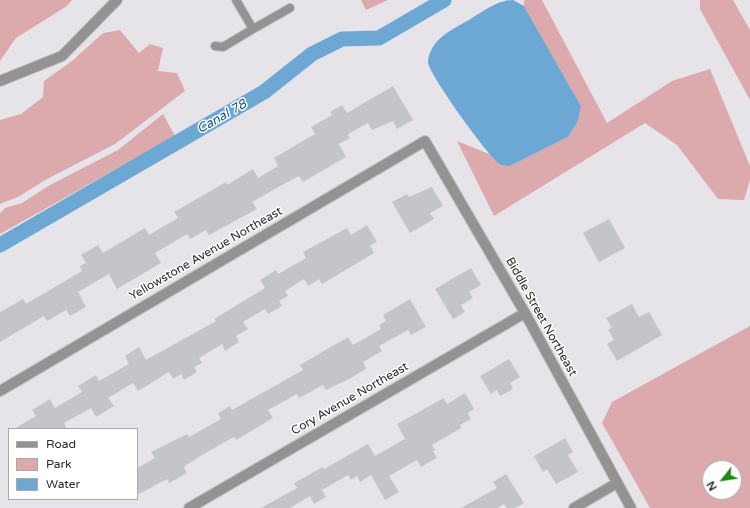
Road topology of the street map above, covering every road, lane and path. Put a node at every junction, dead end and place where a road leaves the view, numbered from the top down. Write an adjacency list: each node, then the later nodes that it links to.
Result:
1 (117, 0): 6 (street)
2 (236, 0): 4 (lane)
3 (290, 8): 4 (lane)
4 (253, 29): 5 (lane)
5 (215, 46)
6 (0, 81)
7 (425, 140): 8 (street, Biddle Street Northeast); 9 (street, Yellowstone Avenue Northeast)
8 (525, 313): 10 (street, Biddle Street Northeast); 11 (street, Cory Avenue Northeast)
9 (0, 390)
10 (617, 483): 12 (street); 13 (street, Biddle Street Northeast)
11 (188, 508)
12 (574, 508)
13 (631, 508)

